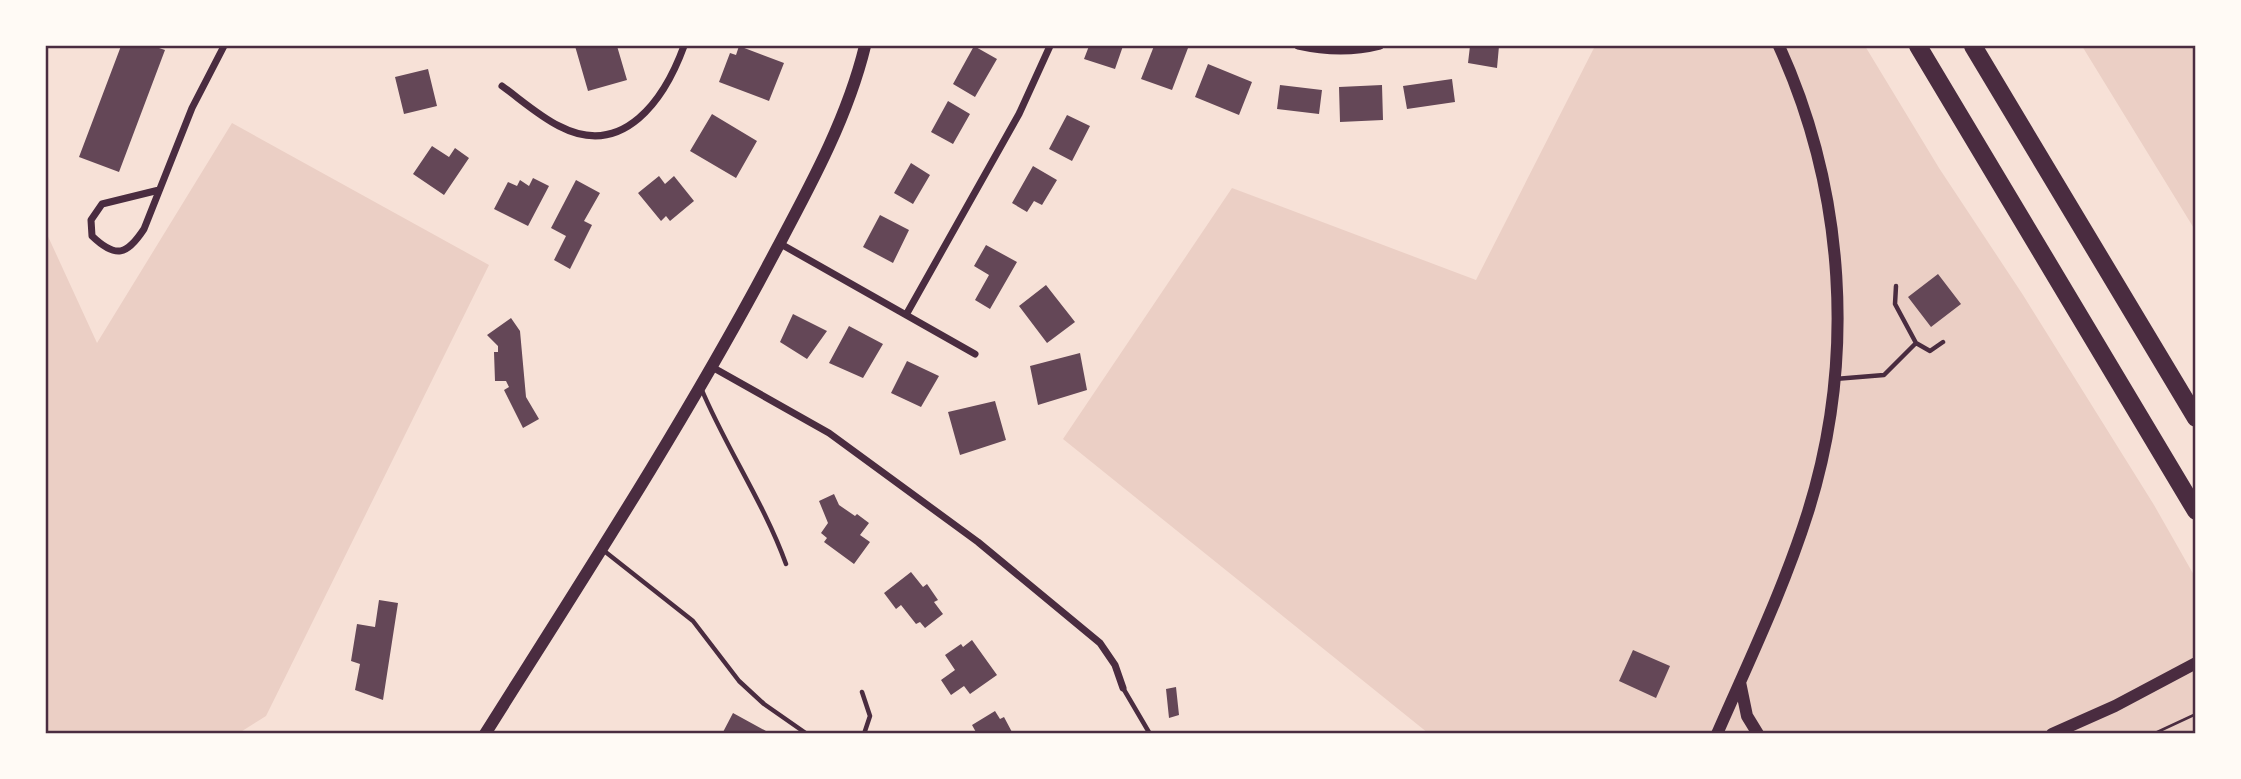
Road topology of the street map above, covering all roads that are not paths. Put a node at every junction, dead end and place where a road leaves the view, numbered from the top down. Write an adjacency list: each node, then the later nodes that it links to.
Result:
1 (224, 46): 11 (street)
2 (684, 46): 10 (street)
3 (864, 46): 12 (street)
4 (1050, 46): 14 (street)
5 (1298, 46): 6 (street)
6 (1380, 46)
7 (1779, 46): 19 (street)
8 (1918, 46): 22 (highway)
9 (1973, 46): 21 (highway)
10 (502, 86)
11 (159, 190): 11 (street)
12 (779, 243): 14 (street); 18 (street)
13 (1896, 286): 16 (lane)
14 (906, 315): 17 (street)
15 (1942, 342): 16 (lane)
16 (1916, 343): 19 (lane)
17 (975, 354)
18 (712, 367): 20 (street); 27 (street)
19 (1835, 379): 26 (street)
20 (700, 388): 23 (street); 24 (lane)
21 (2196, 418)
22 (2196, 511)
23 (602, 549): 29 (street); 30 (lane)
24 (786, 564)
25 (2196, 663): 35 (street)
26 (1740, 682): 33 (street); 34 (street)
27 (1123, 688): 32 (lane)
28 (862, 692): 31 (lane)
29 (485, 733)
30 (803, 733)
31 (864, 733)
32 (1150, 733)
33 (1717, 733)
34 (1758, 733)
35 (2052, 733)

